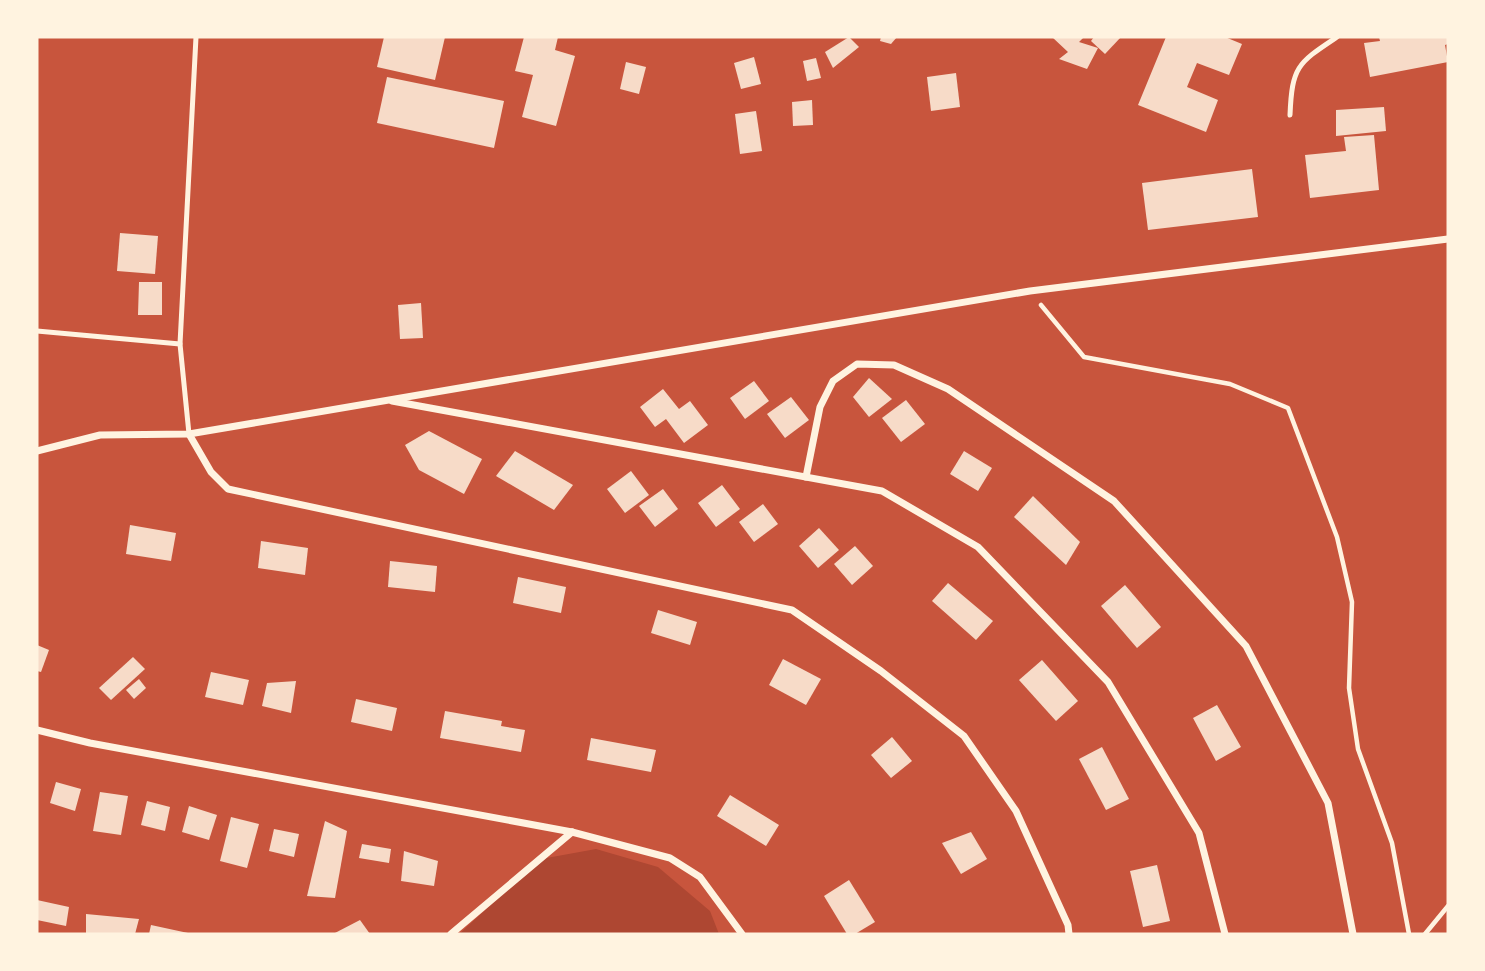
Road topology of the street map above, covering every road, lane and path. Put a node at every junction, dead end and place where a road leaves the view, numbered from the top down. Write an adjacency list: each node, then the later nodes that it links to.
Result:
1 (196, 37): 7 (lane)
2 (1337, 37): 3 (lane)
3 (1290, 115)
4 (1448, 239): 5 (street)
5 (1030, 291): 8 (street); 20 (path)
6 (37, 331): 7 (lane)
7 (180, 344): 9 (lane)
8 (386, 400): 9 (street); 11 (street)
9 (189, 434): 10 (street); 17 (street)
10 (37, 451)
11 (806, 477): 18 (street); 19 (street)
12 (37, 730): 13 (street)
13 (572, 832): 15 (street); 16 (street)
14 (1448, 906): 21 (path)
15 (452, 934)
16 (742, 934)
17 (1069, 934)
18 (1224, 934)
19 (1353, 934)
20 (1409, 934)
21 (1425, 934)

